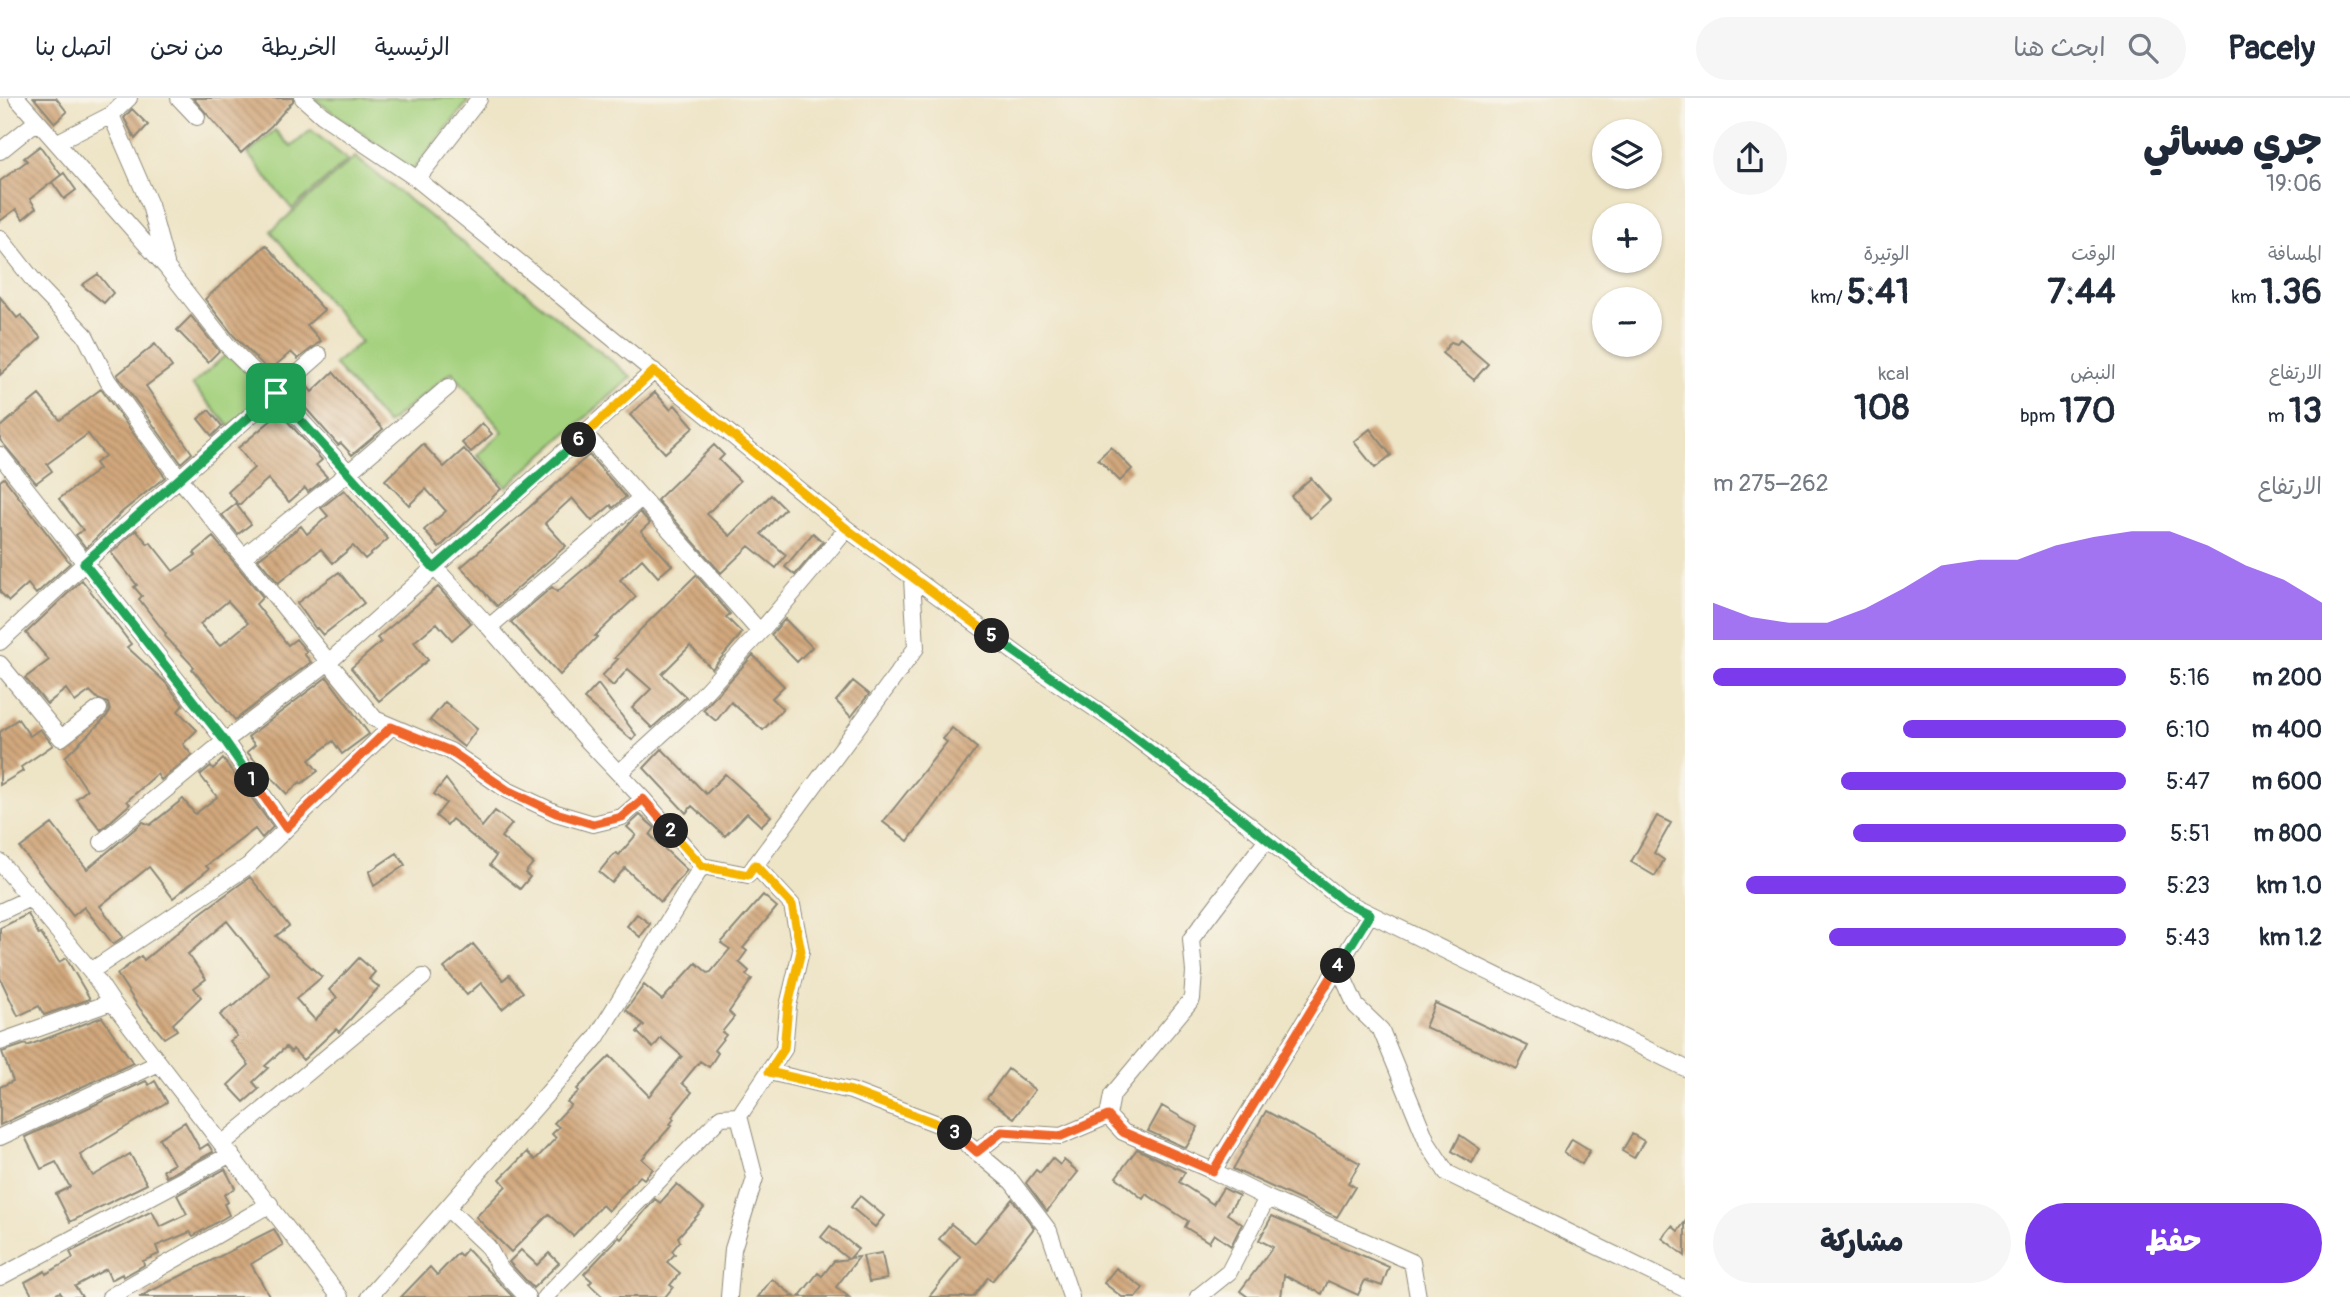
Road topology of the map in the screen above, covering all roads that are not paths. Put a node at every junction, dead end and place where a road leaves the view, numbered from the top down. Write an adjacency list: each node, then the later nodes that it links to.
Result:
1 (17, 98): 8 (street)
2 (129, 98): 6 (street)
3 (179, 98): 7 (street)
4 (303, 98): 11 (street)
5 (479, 99): 11 (street)
6 (111, 115): 9 (street); 13 (street)
7 (197, 117)
8 (36, 122): 9 (street); 10 (street)
9 (58, 142): 13 (street)
10 (0, 151)
11 (417, 179): 15 (street)
12 (0, 238): 21 (street)
13 (167, 268): 17 (street)
14 (319, 355): 17 (street)
15 (654, 371): 18 (street); 23 (street)
16 (448, 387): 20 (street)
17 (276, 393): 20 (street); 21 (street)
18 (585, 434): 22 (street); 26 (street)
19 (0, 457): 25 (street)
20 (348, 473): 24 (street); 26 (street)
21 (179, 478): 24 (street); 25 (street)
22 (641, 498): 28 (street); 29 (street)
23 (847, 529): 27 (street); 29 (street)
24 (243, 557): 31 (street)
25 (84, 563): 30 (street); 35 (street)
26 (434, 568): 28 (street); 31 (street)
27 (912, 578): 39 (street); 42 (street)
28 (489, 627): 36 (street)
29 (760, 632): 36 (street)
30 (0, 642)
31 (330, 662): 34 (street); 35 (street)
32 (0, 664): 33 (street)
33 (99, 709)
34 (391, 727): 37 (street); 38 (street)
35 (225, 741): 38 (street); 40 (street)
36 (619, 773): 37 (street)
37 (643, 799): 43 (street)
38 (286, 828): 48 (street)
39 (1267, 839): 46 (street); 56 (street)
40 (102, 842)
41 (0, 862): 44 (street)
42 (755, 865): 43 (street); 54 (street)
43 (702, 866): 63 (street)
44 (30, 898): 45 (street); 48 (street)
45 (0, 912)
46 (1370, 914): 47 (street); 53 (street)
47 (1338, 966): 60 (street); 65 (street)
48 (91, 971): 50 (street)
49 (423, 977): 58 (street)
50 (112, 1002): 51 (street); 52 (street)
51 (0, 1042)
52 (159, 1063): 57 (street); 58 (street)
53 (1685, 1068)
54 (769, 1072): 55 (street); 59 (street)
55 (739, 1116): 70 (street); 71 (street)
56 (1108, 1116): 59 (street); 60 (street)
57 (0, 1137)
58 (226, 1149): 62 (street); 64 (street)
59 (977, 1152): 72 (street)
60 (1213, 1171): 61 (street)
61 (1267, 1198): 73 (street); 74 (street)
62 (270, 1204): 66 (street); 67 (street)
63 (447, 1208): 68 (street); 69 (street)
64 (0, 1277)
65 (1685, 1289)
66 (110, 1297)
67 (340, 1297)
68 (369, 1297)
69 (527, 1297)
70 (545, 1297)
71 (729, 1297)
72 (1071, 1297)
73 (1198, 1297)
74 (1418, 1297)

